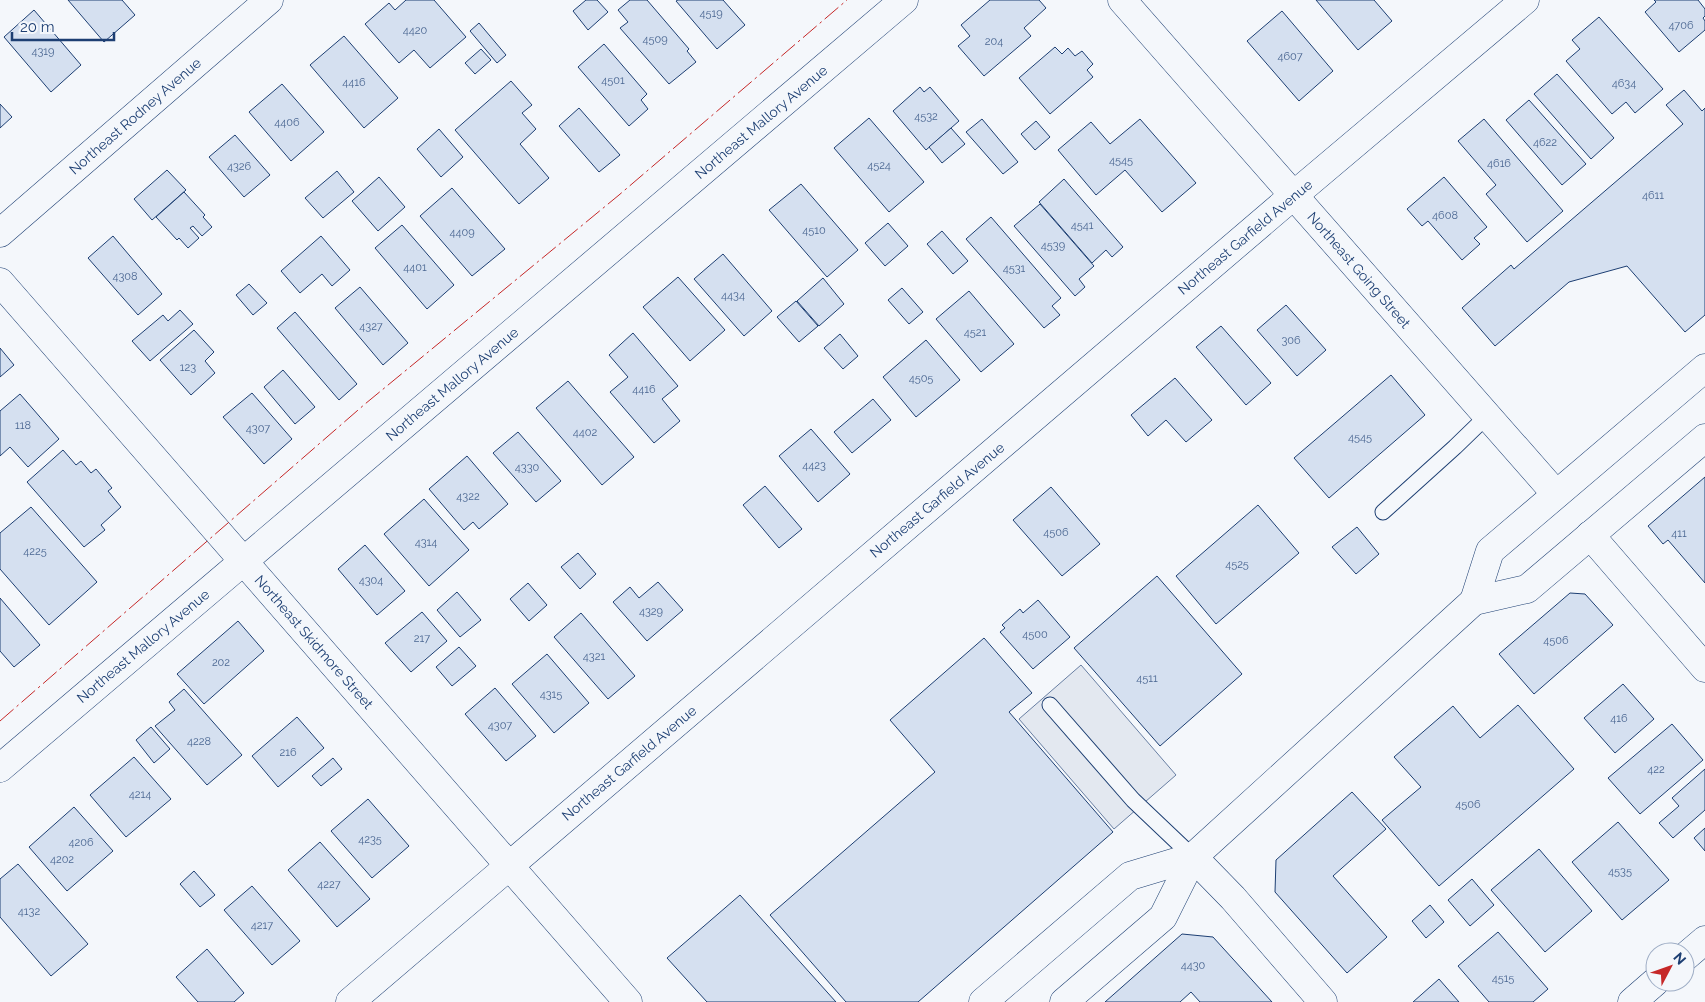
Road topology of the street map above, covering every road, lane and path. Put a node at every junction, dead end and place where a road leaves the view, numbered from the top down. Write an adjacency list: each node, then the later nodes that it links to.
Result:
1 (269, 0): 6 (street, Northeast Rodney Avenue)
2 (904, 0): 14 (street, Northeast Mallory Avenue)
3 (1122, 0): 5 (street, Northeast Going Street)
4 (1525, 0): 5 (street, Northeast Garfield Avenue)
5 (1294, 195): 9 (street, Northeast Going Street); 20 (street, Northeast Garfield Avenue)
6 (0, 233)
7 (0, 282): 14 (street, Northeast Skidmore Street)
8 (1705, 368): 11 (street)
9 (1487, 416): 11 (street, Northeast Going Street); 12 (lane)
10 (1705, 438): 13 (street)
11 (1556, 494): 15 (street)
12 (1383, 512)
13 (1590, 535): 15 (street); 16 (street)
14 (244, 561): 18 (street, Northeast Mallory Avenue); 20 (street, Northeast Skidmore Street)
15 (1474, 601): 19 (street)
16 (1703, 662)
17 (1050, 705): 19 (lane)
18 (0, 768)
19 (1193, 858): 26 (street); 27 (street); 28 (street)
20 (510, 865): 24 (street, Northeast Garfield Avenue); 25 (street, Northeast Skidmore Street)
21 (1705, 940): 22 (street)
22 (1695, 948)
23 (1645, 991): 29 (street)
24 (350, 1002)
25 (628, 1002)
26 (983, 1002)
27 (1064, 1002)
28 (1322, 1002)
29 (1632, 1002)

